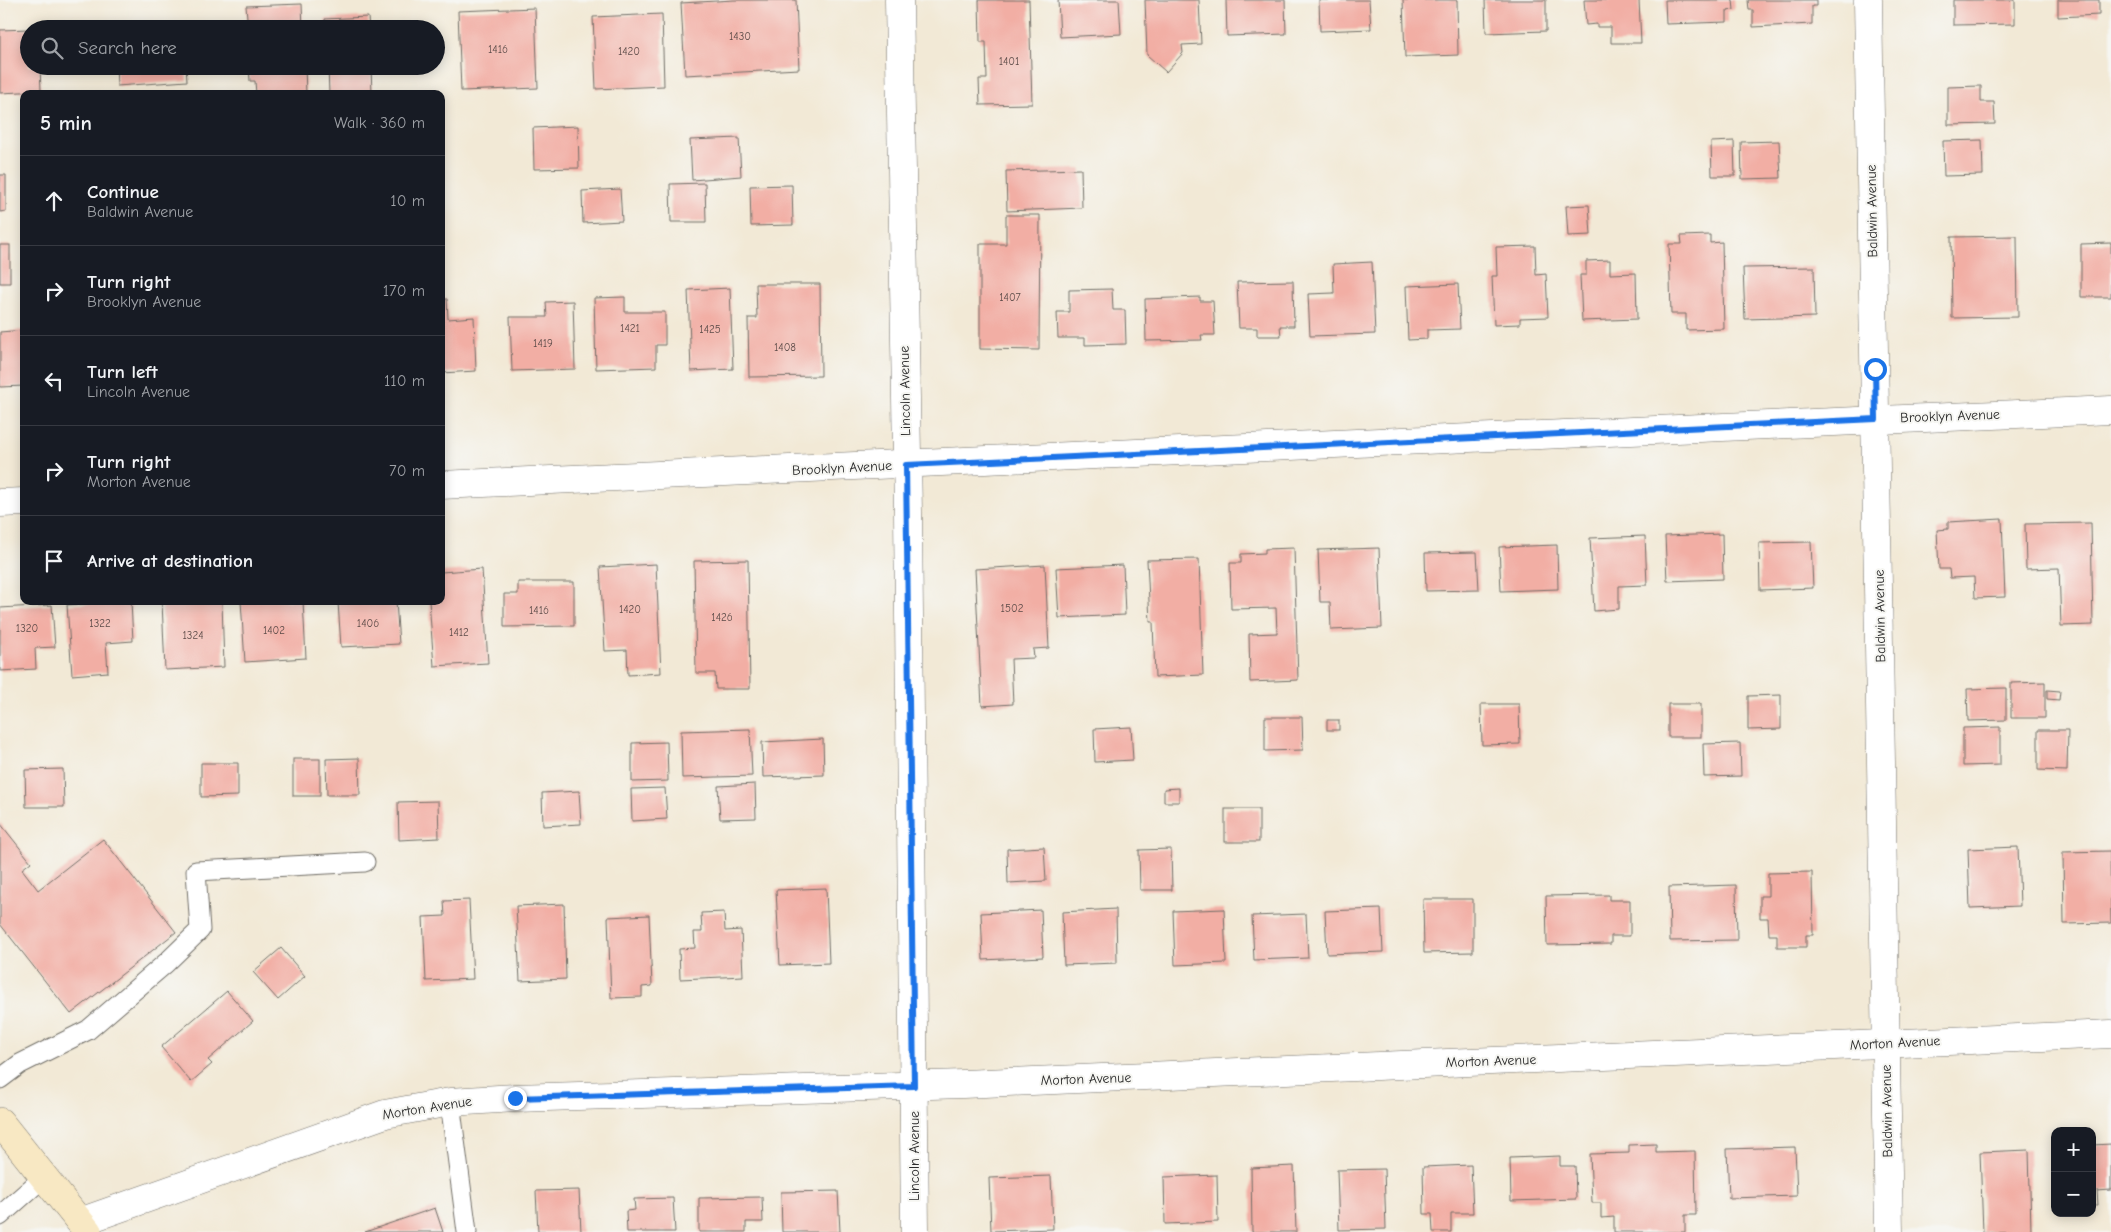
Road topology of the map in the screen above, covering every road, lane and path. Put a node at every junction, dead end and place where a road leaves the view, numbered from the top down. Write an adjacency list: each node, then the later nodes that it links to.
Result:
1 (899, 0): 5 (street, Lincoln Avenue)
2 (1868, 0): 4 (street, Baldwin Avenue)
3 (2111, 410): 4 (street, Brooklyn Avenue)
4 (1876, 419): 5 (street, Brooklyn Avenue); 11 (street, Baldwin Avenue)
5 (906, 465): 6 (street, Brooklyn Avenue); 13 (street, Lincoln Avenue)
6 (445, 485)
7 (20, 502): 8 (street)
8 (0, 503)
9 (365, 862): 12 (lane)
10 (2111, 1034): 11 (street, Morton Avenue)
11 (1885, 1044): 13 (street, Morton Avenue); 21 (street, Baldwin Avenue)
12 (0, 1079)
13 (914, 1086): 14 (street, Morton Avenue); 20 (street, Lincoln Avenue)
14 (450, 1102): 18 (street, Morton Avenue); 19 (lane)
15 (0, 1122): 16 (main road)
16 (44, 1177): 17 (lane); 18 (main road)
17 (0, 1216)
18 (84, 1227)
19 (467, 1232)
20 (915, 1232)
21 (1889, 1232)

